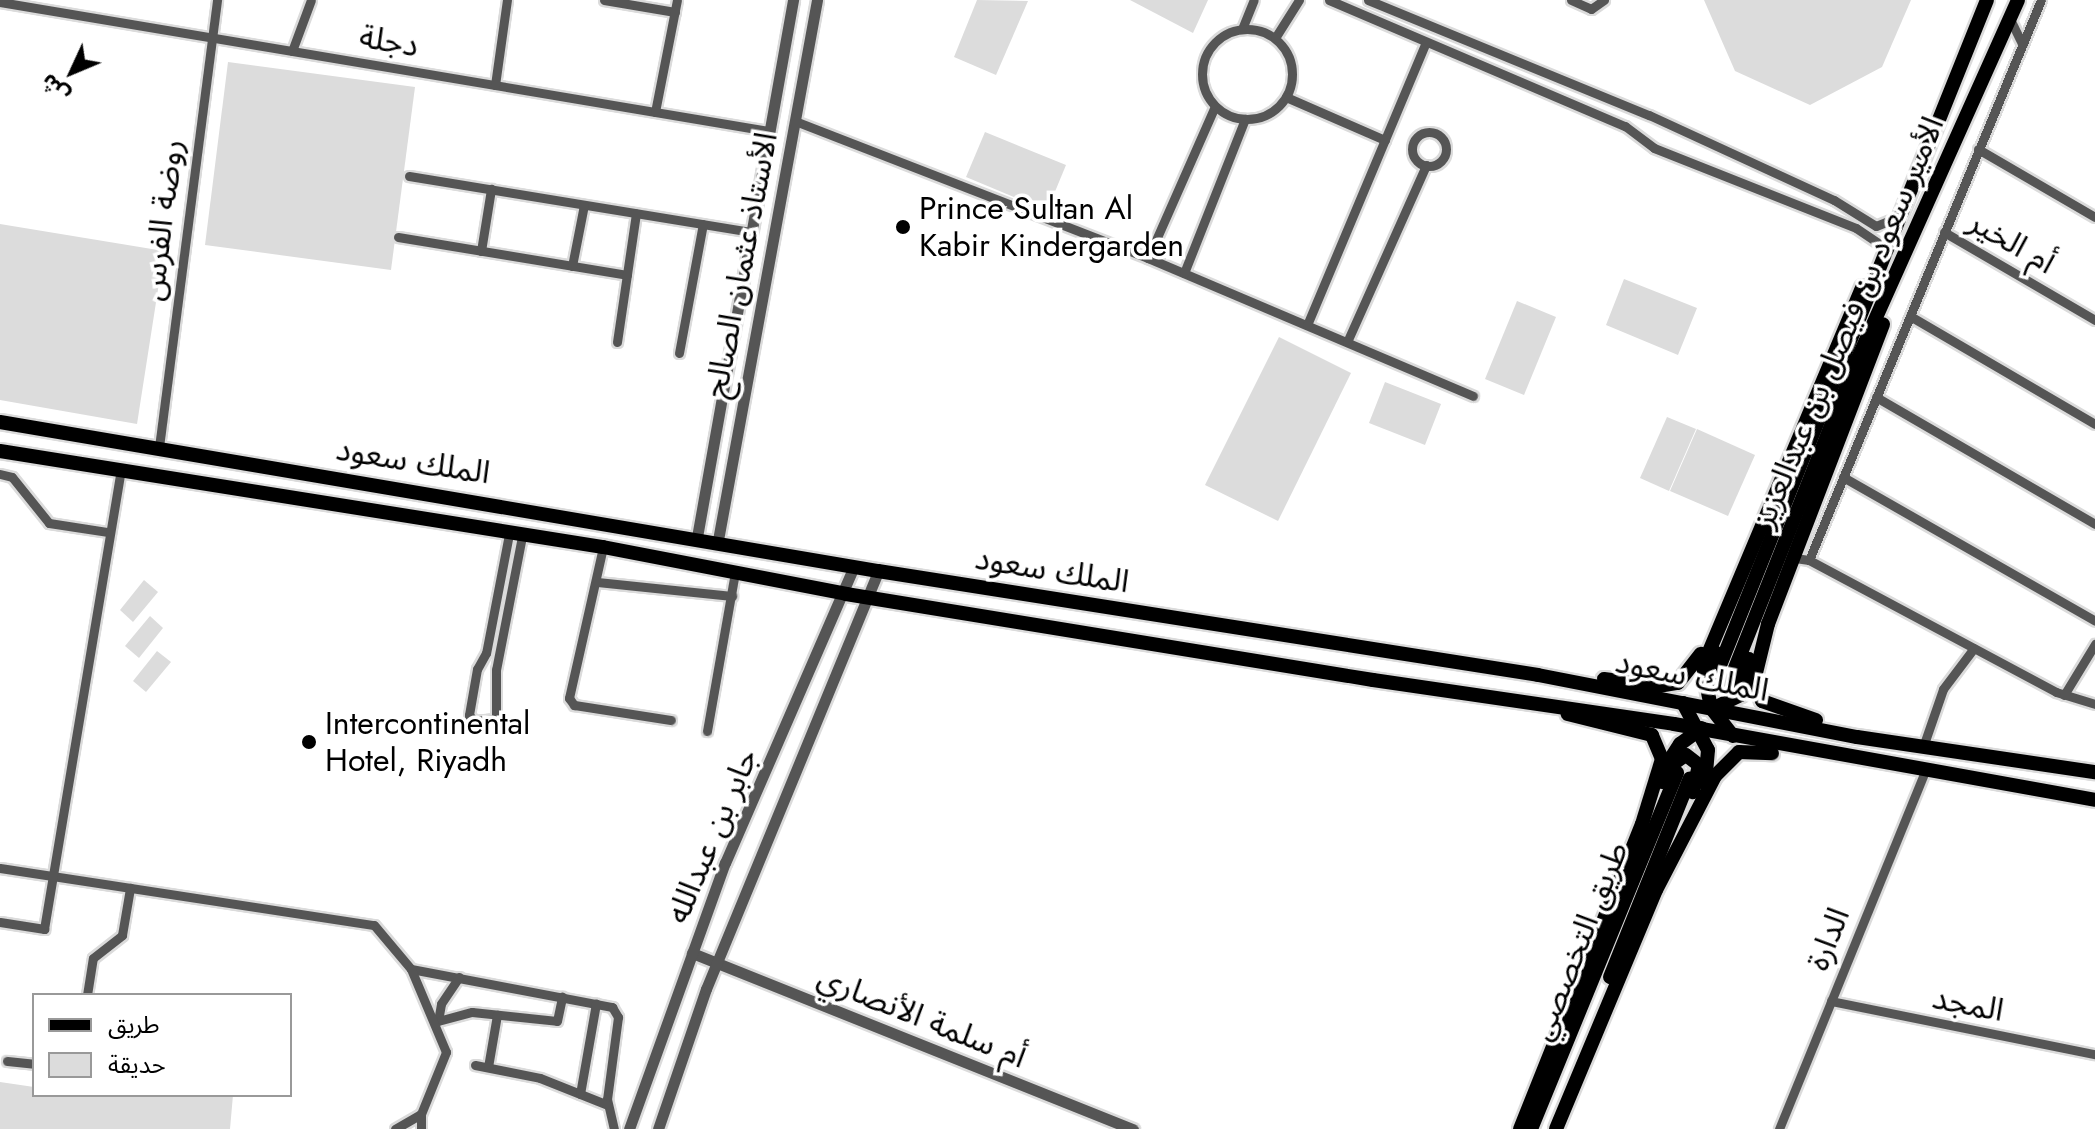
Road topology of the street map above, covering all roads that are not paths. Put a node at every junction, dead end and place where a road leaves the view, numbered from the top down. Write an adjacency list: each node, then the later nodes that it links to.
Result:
1 (217, 0): 22 (street, روضة الفرس)
2 (311, 0): 25 (street)
3 (507, 0): 26 (street)
4 (604, 0): 18 (street)
5 (677, 0): 18 (street)
6 (793, 0): 32 (street, الأستاذ عثمان الصالح)
7 (817, 0): 31 (street, الأستاذ عثمان الصالح)
8 (1254, 0): 20 (street)
9 (1299, 0): 21 (street)
10 (1329, 0): 23 (street)
11 (1368, 0): 40 (street)
12 (1571, 0): 13 (street)
13 (1604, 0)
14 (1987, 0): 40 (main road, الأمير سعود بن فيصل بن عبدالعزيز)
15 (2018, 0): 19 (main road, الأمير سعود بن فيصل بن عبدالعزيز)
16 (2041, 0): 24 (street)
17 (0, 2): 22 (street, دجلة)
18 (675, 12): 29 (street)
19 (2010, 19): 24 (street); 47 (main road, الأمير سعود بن فيصل بن عبدالعزيز)
20 (1242, 29): 21 (street); 28 (street)
21 (1275, 38): 27 (street)
22 (211, 39): 25 (street, دجلة); 63 (street, روضة الفرس)
23 (1426, 42): 33 (street); 46 (street)
24 (2022, 44): 34 (street)
25 (292, 51): 26 (street, دجلة)
26 (495, 85): 29 (street, دجلة)
27 (1286, 97): 30 (street); 33 (street)
28 (1215, 106): 30 (street); 49 (street)
29 (655, 112): 32 (street, دجلة)
30 (1245, 119): 51 (street)
31 (795, 121): 49 (street); 72 (street, الأستاذ عثمان الصالح)
32 (768, 131): 43 (street, الأستاذ عثمان الصالح)
33 (1385, 140): 55 (street)
34 (1978, 149): 41 (street); 44 (street)
35 (1426, 165): 57 (street)
36 (409, 176): 37 (street)
37 (491, 189): 38 (street); 48 (street)
38 (584, 205): 39 (street); 50 (street)
39 (636, 213): 42 (street); 52 (street)
40 (1898, 217): 46 (main road, الأمير سعود بن فيصل بن عبدالعزيز)
41 (2095, 217)
42 (703, 224): 43 (street); 58 (street)
43 (750, 232): 71 (street, الأستاذ عثمان الصالح)
44 (1944, 232): 53 (street); 54 (street, أم الخير)
45 (398, 237): 48 (street)
46 (1887, 242): 47 (main road, الأمير سعود بن فيصل بن عبدالعزيز); 82 (main road)
47 (1908, 246): 74 (main road)
48 (481, 251): 50 (street)
49 (1148, 258): 51 (street)
50 (572, 266): 52 (street)
51 (1184, 273): 55 (street)
52 (627, 275): 56 (street)
53 (1910, 316): 60 (street); 62 (street)
54 (2095, 320)
55 (1307, 325): 57 (street)
56 (617, 342)
57 (1347, 342): 59 (street)
58 (679, 353)
59 (1473, 396)
60 (1876, 397): 67 (street); 68 (street)
61 (0, 422): 63 (main road, الملك سعود)
62 (2095, 424)
63 (159, 447): 71 (main road, الملك سعود)
64 (0, 451): 65 (main road, الملك سعود)
65 (121, 469): 69 (street); 70 (main road, الملك سعود)
66 (0, 474): 69 (street)
67 (1843, 477): 74 (street); 83 (street)
68 (2095, 524)
69 (108, 532): 105 (street)
70 (515, 535): 70 (street); 73 (main road, الملك سعود)
71 (697, 537): 72 (main road, الملك سعود)
72 (718, 540): 75 (main road, الملك سعود)
73 (603, 547): 77 (main road, الملك سعود); 78 (street)
74 (1802, 559): 84 (main road); 86 (street)
75 (854, 567): 76 (main road, الملك سعود); 79 (street, جابر بن عبدالله)
76 (878, 571): 81 (street, جابر بن عبدالله); 87 (main road, الملك سعود)
77 (735, 573): 79 (main road, الملك سعود); 80 (street)
78 (597, 582): 80 (street); 93 (street)
79 (846, 594): 81 (main road, الملك سعود); 109 (street, جابر بن عبدالله)
80 (732, 596): 95 (street)
81 (870, 597): 89 (main road, الملك سعود); 110 (street, جابر بن عبدالله)
82 (1727, 609): 84 (main road); 87 (main road); 92 (main road)
83 (2095, 621)
84 (1768, 624): 92 (main road); 97 (main road)
85 (2095, 644): 88 (street)
86 (1974, 648): 88 (street); 98 (street)
87 (1538, 675): 90 (main road, الملك سعود)
88 (2064, 695): 91 (street)
89 (1534, 702): 94 (main road, الملك سعود); 103 (main road)
90 (1683, 703): 92 (main road, الملك سعود); 94 (main road)
91 (2095, 704)
92 (1714, 715): 94 (main road); 96 (main road); 97 (main road, الملك سعود)
93 (671, 720)
94 (1695, 723): 96 (main road, الملك سعود); 103 (main road); 107 (main road)
95 (707, 731)
96 (1733, 736): 99 (main road, الملك سعود)
97 (1857, 737): 98 (main road, الملك سعود)
98 (1924, 744): 101 (main road, الملك سعود)
99 (1851, 760): 100 (main road, الملك سعود); 107 (main road)
100 (1926, 769): 102 (main road, الملك سعود); 115 (street, الدارة)
101 (2095, 772)
102 (2095, 800)
103 (1642, 824): 107 (main road); 134 (main road)
104 (0, 868): 105 (street)
105 (53, 877): 106 (street); 108 (street)
106 (130, 888): 111 (street); 113 (street)
107 (1656, 890): 137 (main road)
108 (0, 922)
109 (692, 953): 110 (street, أم سلمة الأنصاري); 131 (street, جابر بن عبدالله)
110 (717, 963): 132 (street, جابر بن عبدالله); 133 (street, أم سلمة الأنصاري)
111 (411, 969): 112 (street); 118 (street)
112 (459, 977): 114 (street); 118 (street)
113 (87, 993)
114 (562, 997): 116 (street); 117 (street)
115 (1831, 1001): 119 (street, المجد); 138 (street, الدارة)
116 (596, 1003): 124 (street); 125 (street)
117 (497, 1015): 118 (street); 123 (street)
118 (438, 1021): 126 (street)
119 (2095, 1054)
120 (7, 1061): 121 (street)
121 (32, 1064)
122 (475, 1065): 123 (street)
123 (488, 1067): 124 (street)
124 (580, 1094): 125 (street)
125 (608, 1105): 130 (street)
126 (421, 1114): 127 (street); 129 (street)
127 (407, 1121): 128 (street); 129 (street)
128 (395, 1129)
129 (420, 1129)
130 (614, 1129)
131 (629, 1129)
132 (658, 1129)
133 (1133, 1129)
134 (1520, 1129)
135 (1531, 1129): 136 (main road, طريق التخصصي)
136 (1548, 1129)
137 (1556, 1129)
138 (1779, 1129)

